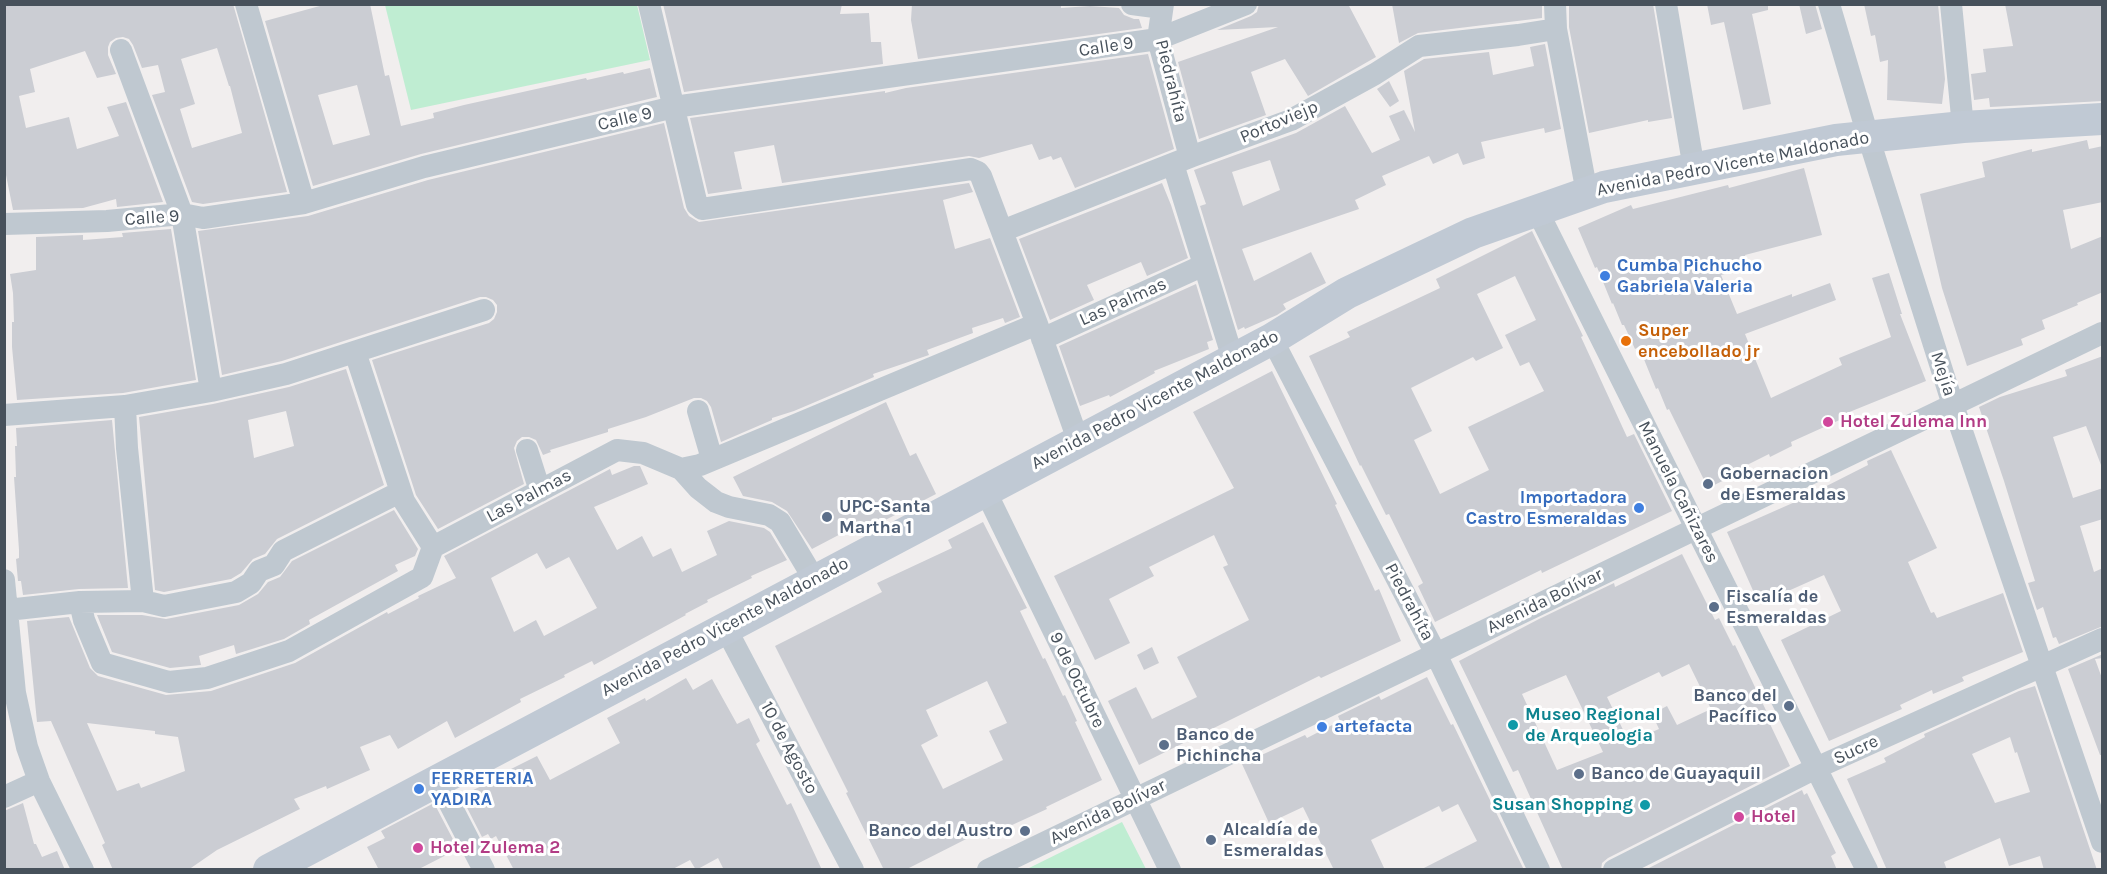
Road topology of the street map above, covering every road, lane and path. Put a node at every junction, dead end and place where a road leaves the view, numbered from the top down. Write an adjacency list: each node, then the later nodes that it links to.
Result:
1 (246, 4): 20 (street)
2 (649, 4): 13 (street)
3 (1132, 4): 9 (street)
4 (1246, 4): 11 (street, Calle 9)
5 (1554, 4): 10 (street)
6 (1666, 4): 18 (street)
7 (1829, 4): 16 (street, Mejía)
8 (1951, 4): 15 (street)
9 (1162, 6): 11 (street, Piedrahíta)
10 (1556, 29): 17 (street, Portoviejp); 19 (street)
11 (1158, 39): 13 (street, Calle 9); 17 (street, Piedrahíta)
12 (121, 50): 22 (street)
13 (674, 107): 20 (street, Calle 9); 24 (street)
14 (2103, 119): 15 (main road, Avenida Pedro Vicente Maldonado)
15 (1962, 127): 16 (main road, Avenida Pedro Vicente Maldonado)
16 (1868, 136): 18 (main road, Avenida Pedro Vicente Maldonado); 33 (street, Mejía)
17 (1182, 161): 24 (street, Portoviejp); 25 (street, Piedrahíta)
18 (1694, 169): 19 (main road, Avenida Pedro Vicente Maldonado)
19 (1587, 193): 21 (main road, Avenida Pedro Vicente Maldonado)
20 (304, 203): 22 (street, Calle 9)
21 (1537, 210): 29 (main road, Avenida Pedro Vicente Maldonado); 44 (street, Manuela Cañizares)
22 (182, 214): 23 (street, Calle 9); 32 (street)
23 (4, 224)
24 (1002, 231): 27 (street)
25 (1204, 265): 27 (street, Las Palmas); 31 (street, Piedrahíta)
26 (484, 310): 30 (street)
27 (1040, 331): 37 (street); 39 (street, Las Palmas)
28 (2103, 333): 33 (street, Avenida Bolívar)
29 (1272, 339): 31 (main road, Avenida Pedro Vicente Maldonado); 53 (street, Piedrahíta)
30 (355, 352): 32 (street); 43 (street)
31 (1233, 359): 37 (main road, Avenida Pedro Vicente Maldonado)
32 (212, 391): 34 (street)
33 (1953, 405): 44 (street, Avenida Bolívar); 54 (street, Mejía)
34 (125, 406): 36 (street); 48 (street)
35 (698, 411): 39 (street)
36 (4, 415)
37 (1078, 440): 41 (main road, Avenida Pedro Vicente Maldonado)
38 (527, 450): 42 (street)
39 (712, 459): 40 (street, Las Palmas)
40 (681, 470): 42 (street, Las Palmas); 46 (street)
41 (985, 490): 46 (main road, Avenida Pedro Vicente Maldonado); 60 (street, 9 de Octubre)
42 (540, 491): 45 (street, Las Palmas)
43 (400, 492): 45 (street); 48 (street)
44 (1696, 528): 53 (street, Avenida Bolívar); 56 (street, Manuela Cañizares)
45 (433, 548): 49 (street)
46 (814, 579): 51 (main road, Avenida Pedro Vicente Maldonado)
47 (4, 580): 50 (street)
48 (143, 601): 49 (street)
49 (80, 602): 50 (street)
50 (7, 610): 55 (street)
51 (725, 627): 57 (main road, Avenida Pedro Vicente Maldonado); 65 (street, 10 de Agosto)
52 (2103, 639): 54 (street, Sucre)
53 (1436, 654): 60 (street, Avenida Bolívar); 68 (street, Piedrahíta)
54 (2042, 665): 56 (street, Sucre); 61 (street, Mejía)
55 (10, 694): 58 (street)
56 (1816, 768): 69 (street, Sucre); 70 (street, Manuela Cañizares)
57 (438, 779): 63 (main road, Avenida Pedro Vicente Maldonado); 64 (street)
58 (39, 781): 59 (street); 62 (street)
59 (4, 797)
60 (1135, 799): 66 (street, Avenida Bolívar); 67 (street, 9 de Octubre)
61 (2103, 842)
62 (83, 870)
63 (269, 870)
64 (484, 870)
65 (853, 870)
66 (988, 870)
67 (1170, 870)
68 (1539, 870)
69 (1614, 870)
70 (1867, 870)

